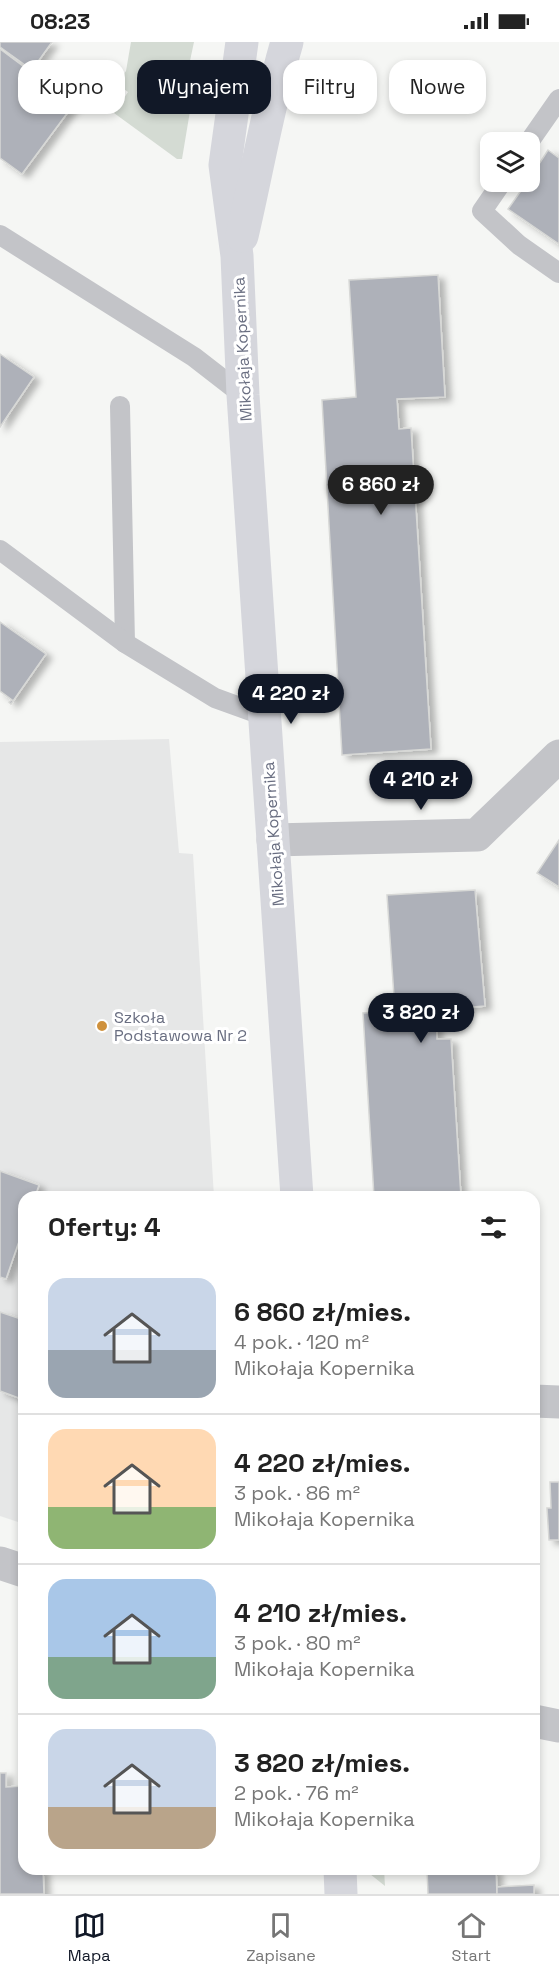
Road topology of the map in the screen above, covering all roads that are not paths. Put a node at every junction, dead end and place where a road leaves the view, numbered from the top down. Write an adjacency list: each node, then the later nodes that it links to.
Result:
1 (242, 42): 7 (street, Mikołaja Kopernika)
2 (287, 42): 7 (street, Mikołaja Kopernika)
3 (559, 99): 4 (lane)
4 (536, 132)
5 (495, 192): 8 (lane)
6 (0, 235): 9 (lane)
7 (237, 256): 9 (street, Mikołaja Kopernika)
8 (559, 273)
9 (243, 395): 13 (street, Mikołaja Kopernika)
10 (120, 406): 12 (lane)
11 (0, 550): 12 (lane)
12 (125, 643): 13 (lane)
13 (265, 716): 15 (street, Mikołaja Kopernika)
14 (559, 756): 15 (street)
15 (273, 840): 16 (street, Mikołaja Kopernika)
16 (297, 1191)
17 (540, 1401): 18 (street)
18 (559, 1402)
19 (0, 1563): 20 (street)
20 (18, 1569)
21 (540, 1722): 22 (street)
22 (559, 1726)
23 (340, 1875): 24 (street)
24 (341, 1894)

